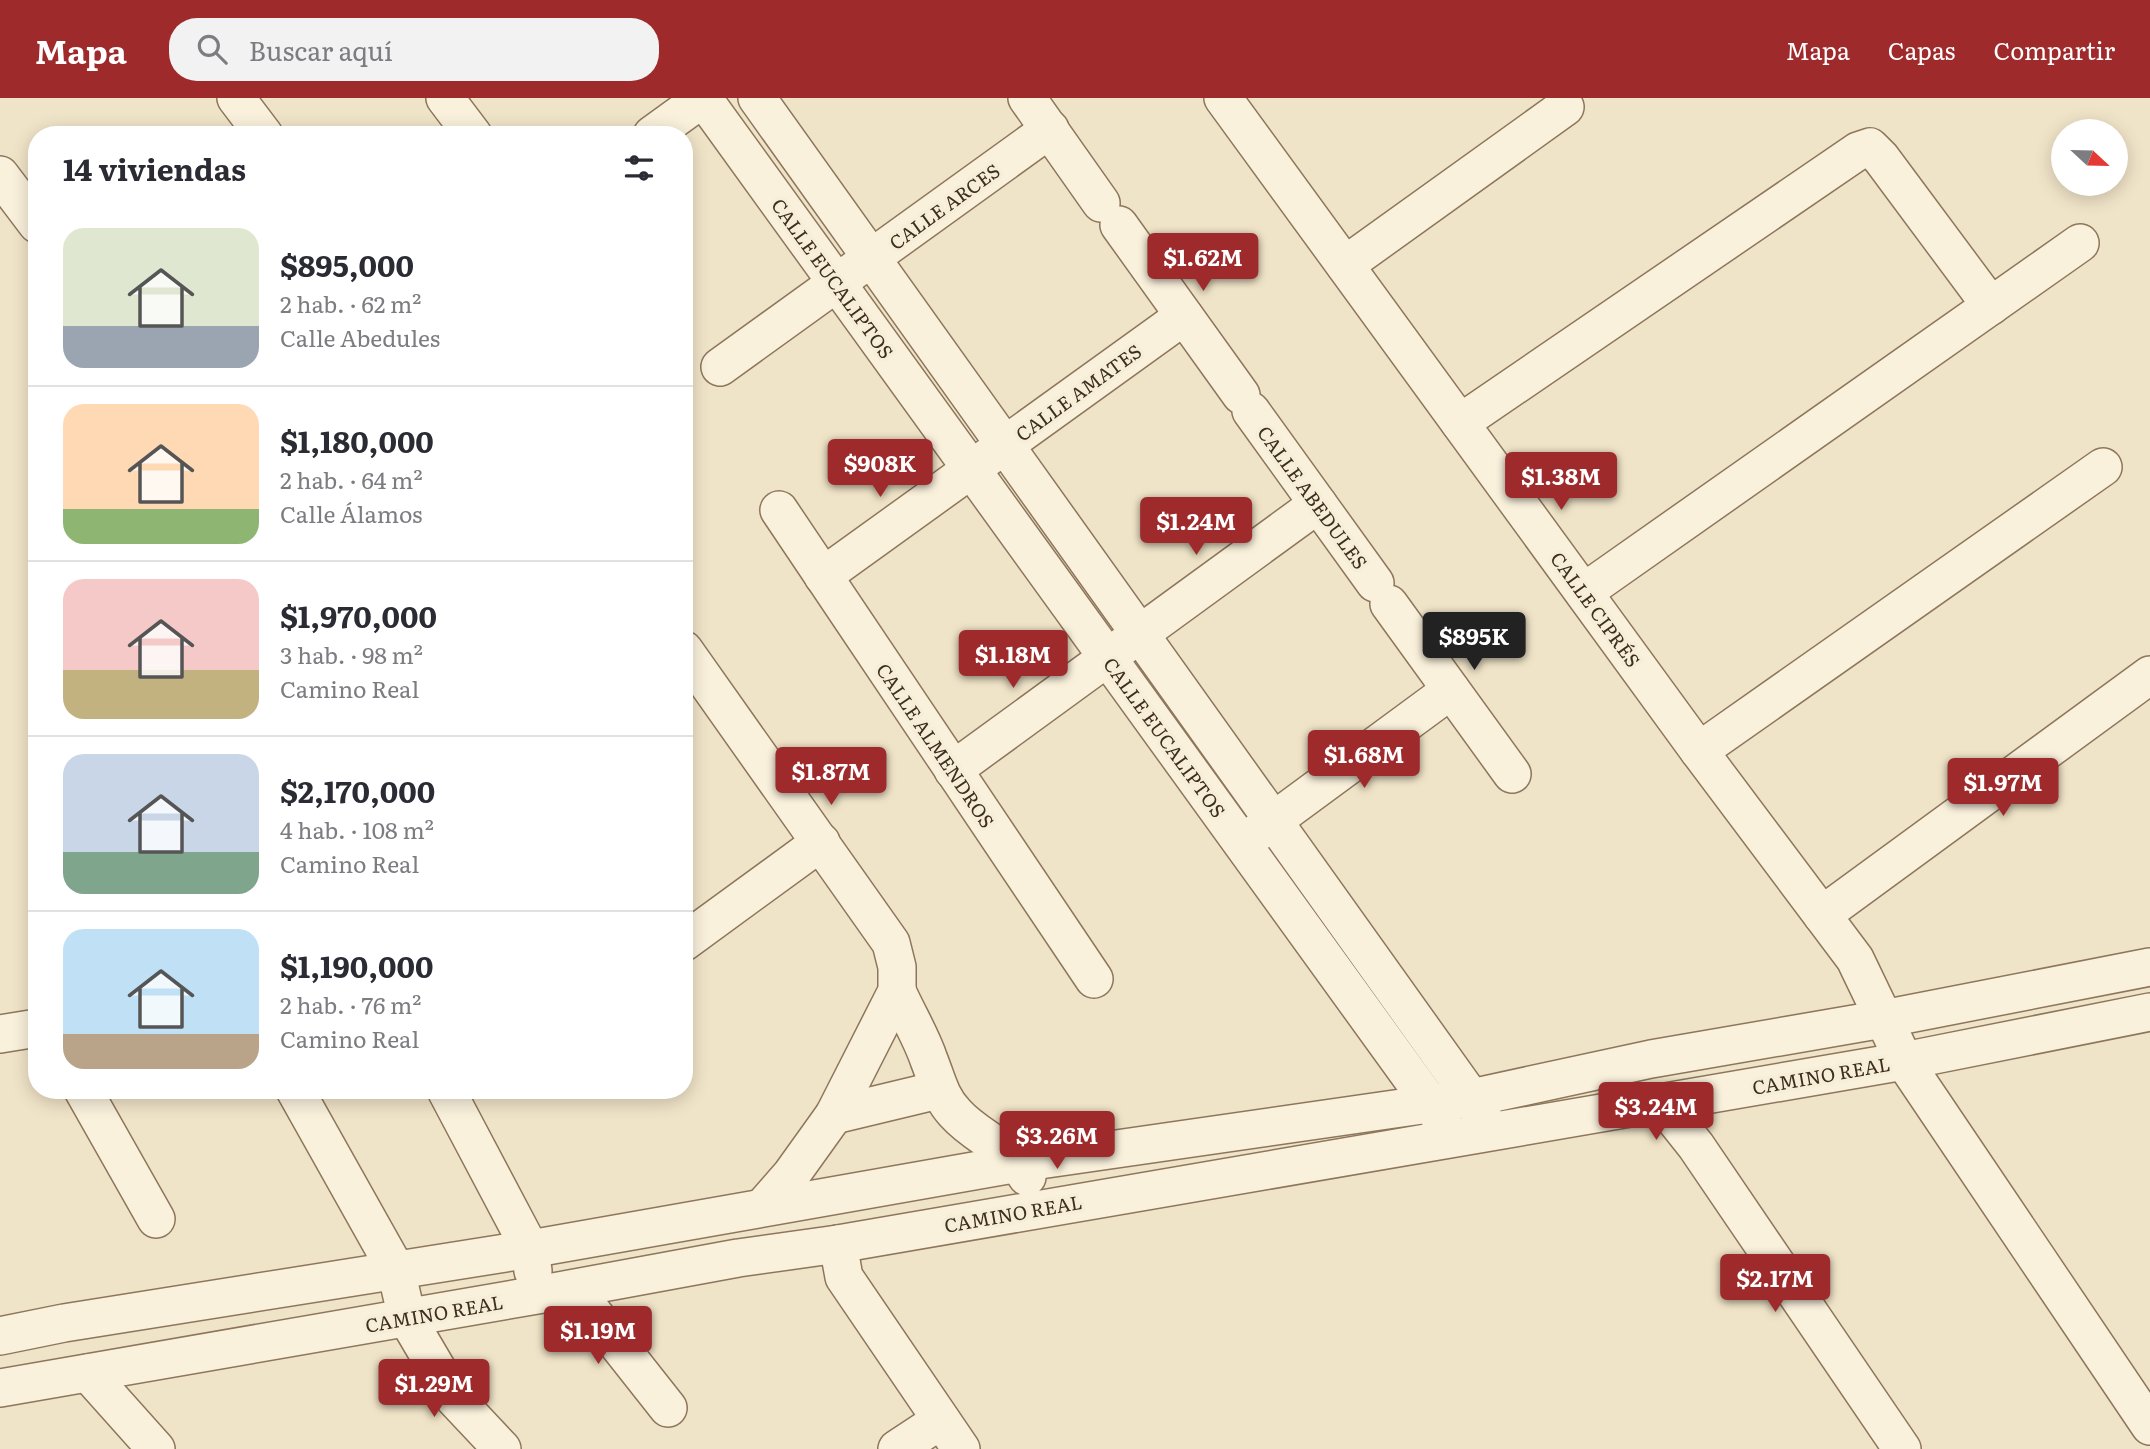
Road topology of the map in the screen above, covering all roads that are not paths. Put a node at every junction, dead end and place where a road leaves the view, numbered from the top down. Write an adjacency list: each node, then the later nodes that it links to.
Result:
1 (236, 98): 8 (street)
2 (445, 98): 9 (street)
3 (703, 98): 10 (street); 17 (street, CALLE EUCALIPTOS)
4 (757, 98): 15 (street, CALLE EUCALIPTOS)
5 (1027, 98): 11 (street, CALLE ABEDULES)
6 (1234, 102): 16 (street, CALLE CIPRÉS)
7 (1565, 107): 16 (street)
8 (257, 126)
9 (466, 126)
10 (664, 126)
11 (1050, 129): 15 (street, CALLE ARCES); 19 (street, CALLE ABEDULES)
12 (0, 174): 13 (street)
13 (28, 212)
14 (2080, 243): 18 (street)
15 (872, 258): 17 (street, CALLE ARCES); 22 (street, CALLE EUCALIPTOS)
16 (1345, 265): 21 (street, CALLE CIPRÉS)
17 (837, 284): 20 (street, CALLE ARCES); 24 (street, CALLE EUCALIPTOS)
18 (1991, 306): 21 (street); 28 (street)
19 (1184, 316): 22 (street, CALLE AMATES); 25 (street, CALLE ABEDULES)
20 (720, 367)
21 (1460, 423): 28 (street, CALLE CIPRÉS)
22 (1005, 445): 24 (street, CALLE AMATES); 29 (street, CALLE EUCALIPTOS)
23 (2103, 467): 34 (street)
24 (972, 469): 27 (street, CALLE AMATES); 30 (street, CALLE EUCALIPTOS)
25 (1318, 503): 29 (street); 33 (street, CALLE ABEDULES)
26 (779, 510): 27 (street, CALLE ALMENDROS)
27 (823, 576): 35 (street, CALLE ALMENDROS)
28 (1584, 592): 34 (street, CALLE CIPRÉS)
29 (1140, 634): 30 (street); 37 (street, CALLE EUCALIPTOS)
30 (1107, 657): 35 (street); 39 (street, CALLE EUCALIPTOS)
31 (693, 663): 38 (street)
32 (2150, 675): 40 (street)
33 (1451, 690): 36 (street, CALLE ABEDULES); 37 (street)
34 (1699, 751): 40 (street, CALLE CIPRÉS)
35 (953, 770): 43 (street, CALLE ALMENDROS)
36 (1512, 774)
37 (1273, 821): 39 (street); 51 (street, CALLE EUCALIPTOS)
38 (821, 842): 41 (street); 44 (street)
39 (1242, 844): 55 (street, CALLE EUCALIPTOS)
40 (1822, 915): 46 (street, CALLE CIPRÉS)
41 (693, 935)
42 (2150, 967): 46 (street)
43 (1094, 978)
44 (897, 991): 50 (street); 57 (street)
45 (2150, 1012): 49 (street, CAMINO REAL)
46 (1882, 1019): 49 (street, CALLE CIPRÉS); 51 (street)
47 (28, 1029): 48 (street)
48 (0, 1034)
49 (1904, 1060): 56 (street, CAMINO REAL); 74 (street, CALLE CIPRÉS)
50 (938, 1090): 57 (street); 60 (street)
51 (1471, 1098): 55 (street); 58 (street, CALLE EUCALIPTOS)
52 (88, 1099): 63 (street)
53 (300, 1099): 66 (street)
54 (451, 1099): 65 (street)
55 (1429, 1102): 59 (street, CALLE EUCALIPTOS); 60 (street)
56 (1661, 1102): 58 (street, CAMINO REAL); 79 (street)
57 (834, 1115): 61 (street)
58 (1495, 1131): 59 (street, CAMINO REAL)
59 (1456, 1137): 62 (street, CAMINO REAL)
60 (1019, 1163): 61 (street); 62 (street)
61 (763, 1207): 65 (street)
62 (1046, 1208): 64 (street, CAMINO REAL)
63 (156, 1219)
64 (838, 1244): 67 (street, CAMINO REAL); 75 (street)
65 (530, 1249): 66 (street); 68 (street)
66 (396, 1270): 69 (street); 70 (street)
67 (574, 1289): 68 (street, CAMINO REAL); 73 (street)
68 (537, 1296): 69 (street, CAMINO REAL)
69 (407, 1318): 71 (street, CAMINO REAL); 77 (street)
70 (5, 1328)
71 (88, 1373): 72 (street, CAMINO REAL); 76 (street)
72 (0, 1388)
73 (668, 1408)
74 (2150, 1426)
75 (951, 1435): 78 (street)
76 (156, 1449)
77 (502, 1449)
78 (897, 1449)
79 (1902, 1449)

